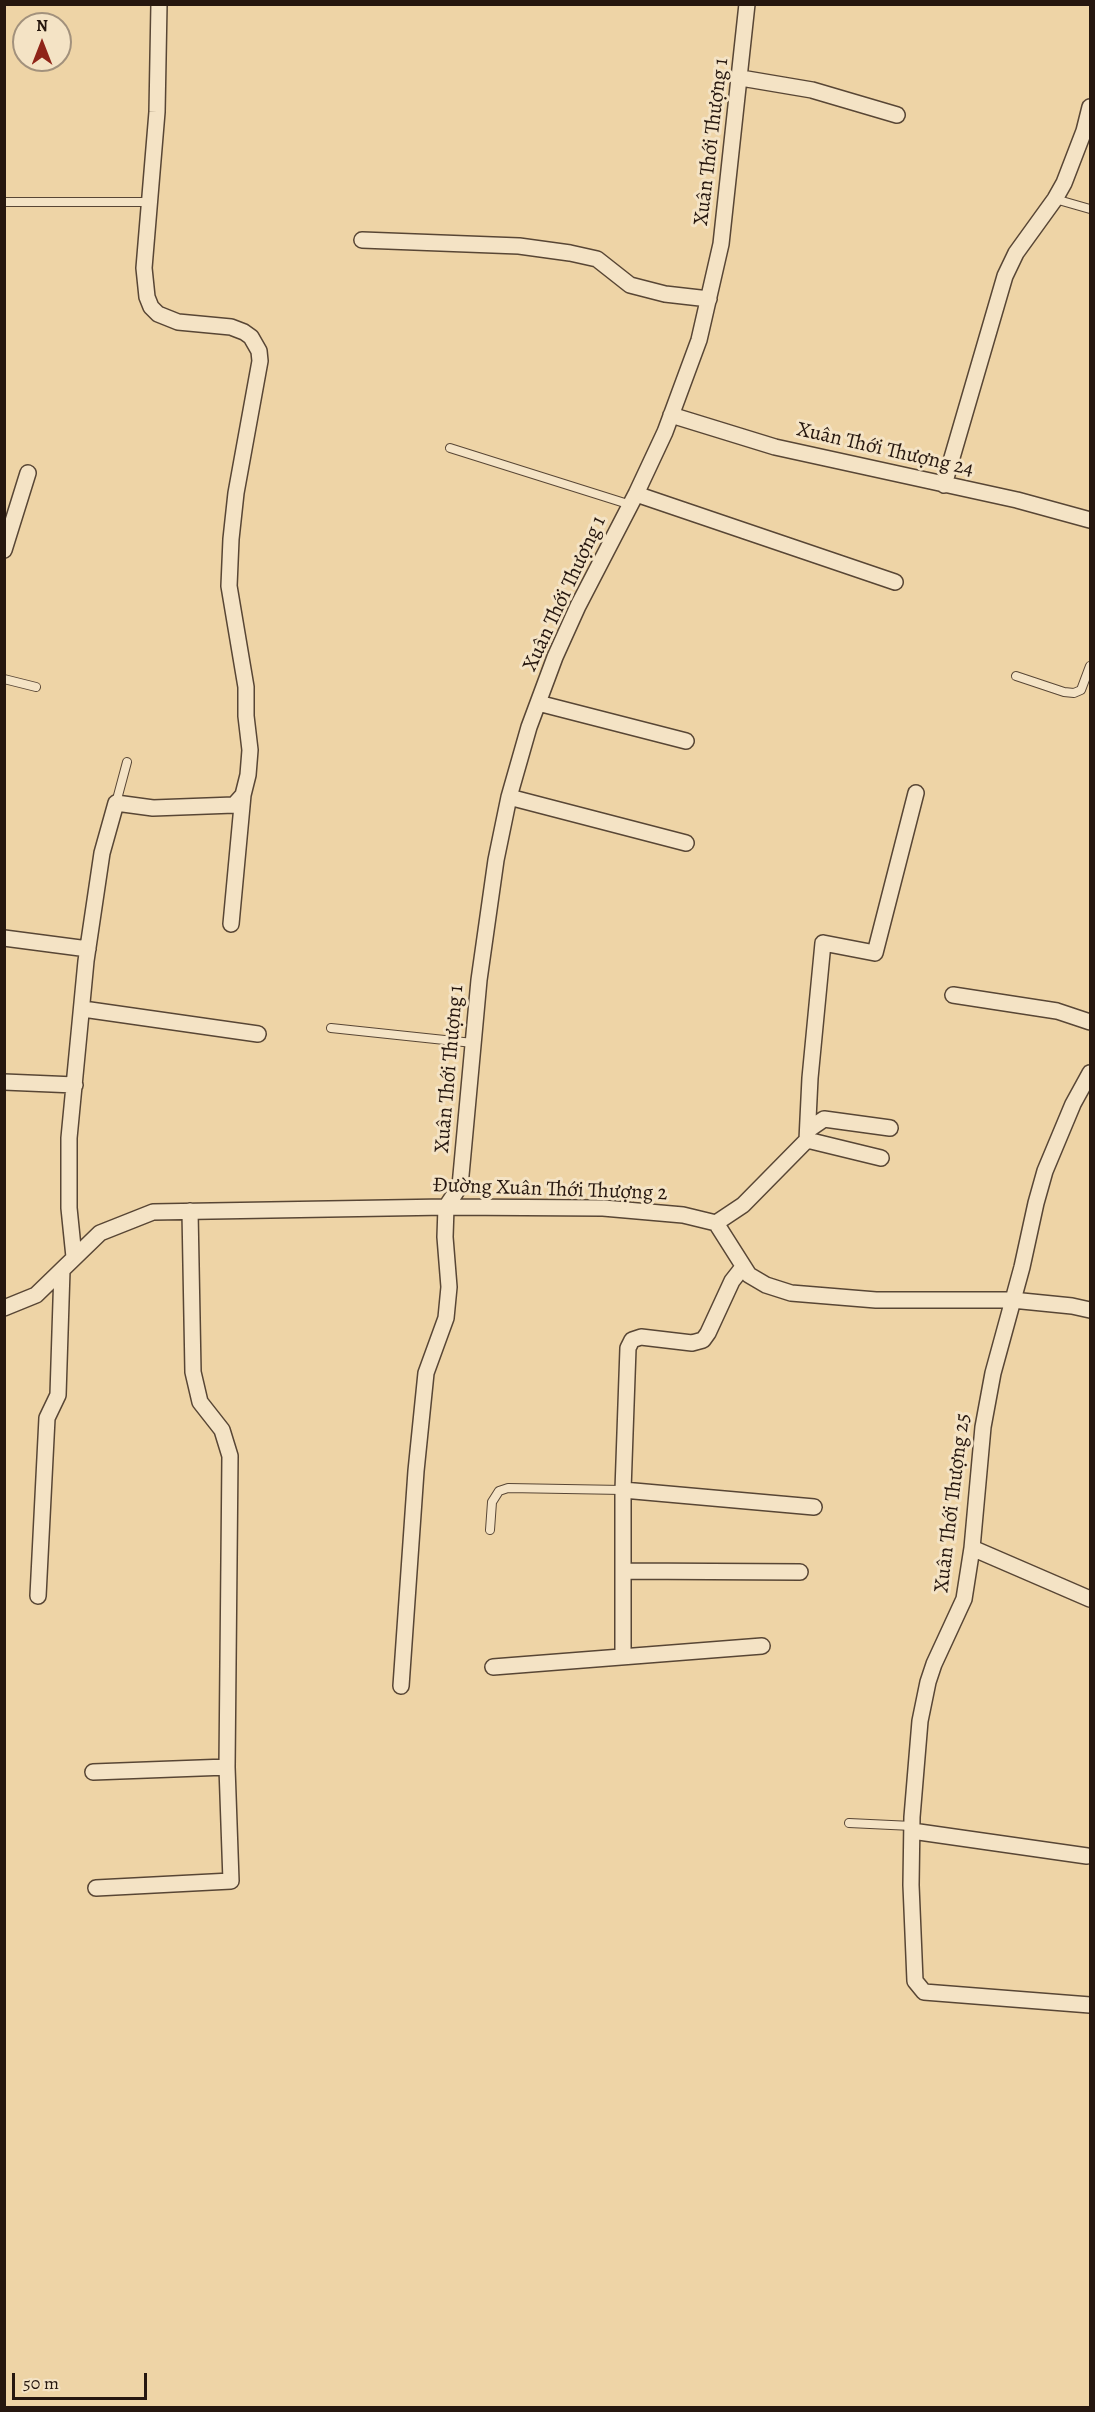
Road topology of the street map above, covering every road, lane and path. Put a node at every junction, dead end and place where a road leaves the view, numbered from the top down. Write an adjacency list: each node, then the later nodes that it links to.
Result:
1 (159, 4): 9 (street)
2 (747, 4): 3 (street, Xuân Thới Thượng 1)
3 (741, 78): 5 (street); 12 (street, Xuân Thới Thượng 1)
4 (1090, 107): 6 (street)
5 (897, 115)
6 (1085, 142): 7 (street)
7 (1055, 199): 10 (lane); 16 (street)
8 (4, 202): 9 (lane)
9 (150, 202): 29 (street)
10 (1090, 209)
11 (362, 240): 12 (street)
12 (709, 299): 13 (street, Xuân Thới Thượng 1)
13 (671, 415): 16 (street, Xuân Thới Thượng 24); 17 (street, Xuân Thới Thượng 1)
14 (450, 448): 17 (lane)
15 (28, 473): 19 (street)
16 (944, 485): 18 (street, Xuân Thới Thượng 24)
17 (634, 500): 20 (street); 25 (street, Xuân Thới Thượng 1)
18 (1090, 520)
19 (4, 550)
20 (895, 582)
21 (1090, 666): 22 (lane)
22 (1016, 676)
23 (4, 679): 24 (lane)
24 (36, 687)
25 (538, 703): 26 (street); 30 (street, Xuân Thới Thượng 1)
26 (686, 741)
27 (127, 762): 31 (lane)
28 (916, 793): 46 (street)
29 (243, 795): 31 (street); 33 (street)
30 (509, 797): 32 (street); 41 (street, Xuân Thới Thượng 1)
31 (116, 803): 35 (street)
32 (686, 843)
33 (231, 924)
34 (4, 938): 35 (street)
35 (88, 949): 37 (street)
36 (953, 995): 38 (street)
37 (82, 1009): 40 (street); 44 (street)
38 (1090, 1022)
39 (331, 1028): 41 (lane)
40 (258, 1034)
41 (472, 1043): 48 (street, Xuân Thới Thượng 1)
42 (1090, 1073): 54 (street, Xuân Thới Thượng 25)
43 (4, 1082): 44 (street)
44 (75, 1085): 51 (street)
45 (890, 1128): 46 (street)
46 (808, 1135): 47 (street); 50 (street)
47 (881, 1158)
48 (446, 1207): 49 (street, Đường Xuân Thới Thượng 2); 50 (street, Đường Xuân Thới Thượng 2); 68 (street)
49 (190, 1211): 51 (street, Đường Xuân Thới Thượng 2); 69 (street)
50 (716, 1223): 52 (street)
51 (74, 1257): 53 (street, Đường Xuân Thới Thượng 2)
52 (743, 1267): 54 (street); 57 (street)
53 (62, 1270): 55 (street, Đường Xuân Thới Thượng 2); 63 (street)
54 (1012, 1300): 56 (street); 60 (street, Xuân Thới Thượng 25)
55 (4, 1308)
56 (1090, 1310)
57 (623, 1490): 58 (street); 59 (lane); 61 (street)
58 (814, 1507)
59 (490, 1530)
60 (972, 1548): 64 (street); 72 (street, Xuân Thới Thượng 25)
61 (623, 1571): 62 (street); 66 (street)
62 (800, 1572)
63 (38, 1596)
64 (1090, 1599)
65 (762, 1646): 66 (street)
66 (623, 1656): 67 (street)
67 (493, 1668)
68 (400, 1686)
69 (227, 1767): 70 (street); 74 (street)
70 (93, 1772)
71 (849, 1823): 72 (lane)
72 (912, 1829): 73 (street); 75 (street, Xuân Thới Thượng 25)
73 (1087, 1856)
74 (96, 1888)
75 (1090, 2006)

